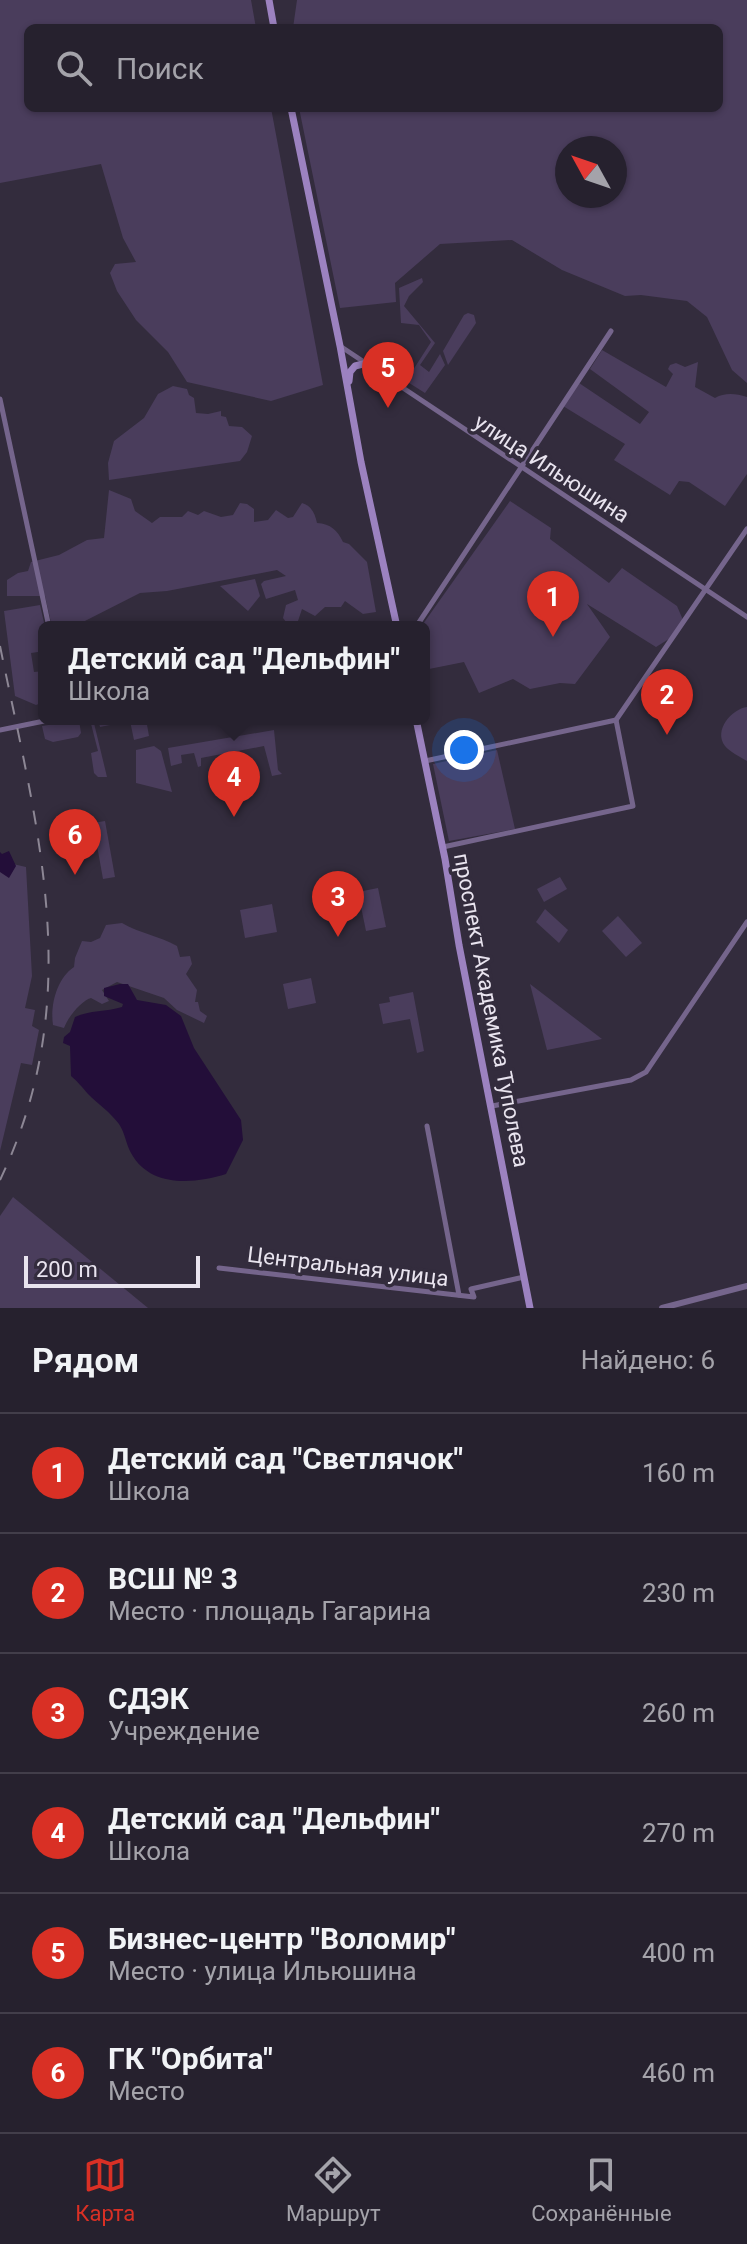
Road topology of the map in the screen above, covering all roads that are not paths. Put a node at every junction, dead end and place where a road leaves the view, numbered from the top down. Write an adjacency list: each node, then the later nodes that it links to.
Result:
1 (269, 0): 2 (main road)
2 (273, 24)
3 (292, 112): 5 (main road)
4 (611, 331): 9 (street)
5 (340, 346): 6 (street, улица Ильюшина); 7 (main road)
6 (367, 363): 7 (main road); 9 (street, улица Ильюшина)
7 (348, 387): 14 (main road)
8 (0, 399): 13 (street)
9 (521, 465): 11 (street, улица Ильюшина); 15 (street)
10 (747, 529): 11 (street)
11 (705, 589): 12 (street, улица Ильюшина); 16 (street)
12 (747, 617)
13 (48, 621)
14 (396, 621)
15 (420, 621)
16 (616, 720): 20 (street); 21 (street)
17 (38, 722): 19 (street)
18 (417, 725): 20 (main road, проспект Академика Туполева)
19 (0, 730)
20 (425, 761): 21 (main road, проспект Академика Туполева)
21 (443, 847): 23 (main road, проспект Академика Туполева)
22 (747, 922): 23 (street)
23 (492, 1106): 26 (main road, проспект Академика Туполева)
24 (427, 1126): 28 (street)
25 (219, 1268): 28 (street, Центральная улица)
26 (524, 1277): 28 (street, Центральная улица); 29 (main road, проспект Академика Туполева)
27 (747, 1286): 30 (street)
28 (459, 1295)
29 (530, 1308)
30 (662, 1308)

